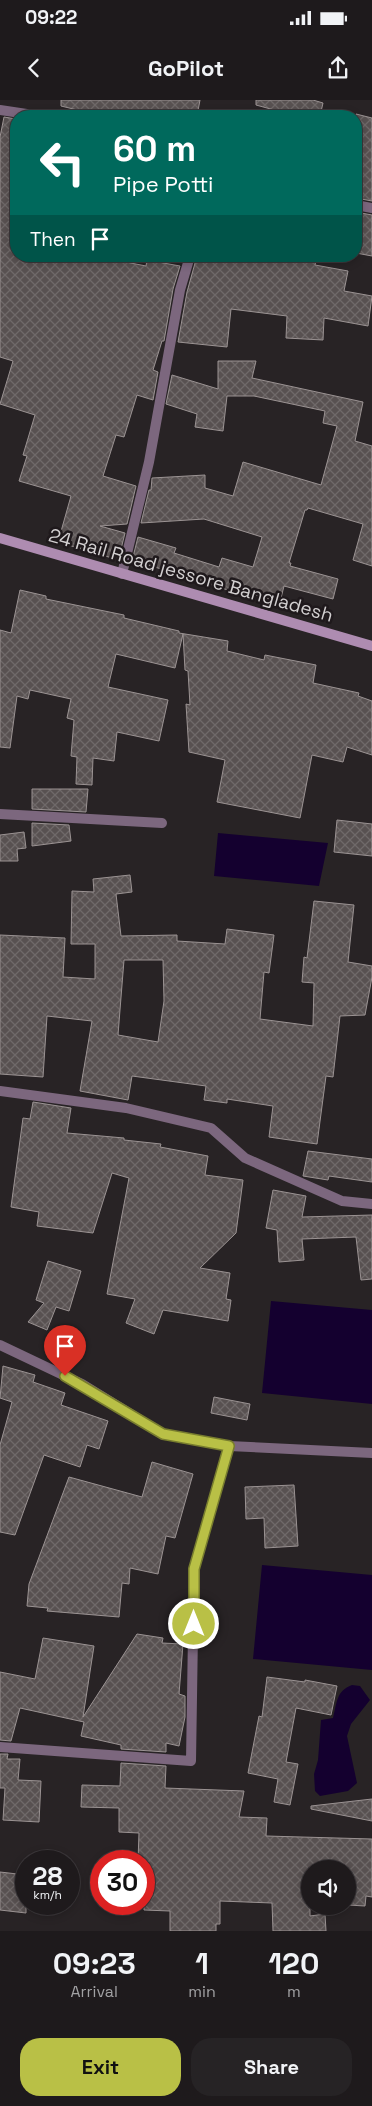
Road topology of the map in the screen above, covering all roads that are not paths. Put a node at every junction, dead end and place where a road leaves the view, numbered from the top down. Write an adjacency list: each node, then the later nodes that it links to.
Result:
1 (188, 262): 3 (street)
2 (0, 538): 3 (street, 24 Rail Road jessore Bangladesh)
3 (122, 574): 4 (street, 24 Rail Road jessore Bangladesh)
4 (372, 646)
5 (0, 814): 6 (street)
6 (162, 822)
7 (0, 1091): 8 (street)
8 (372, 1204)
9 (0, 1345): 10 (street)
10 (229, 1446): 11 (street); 12 (street)
11 (372, 1454)
12 (0, 1747)

